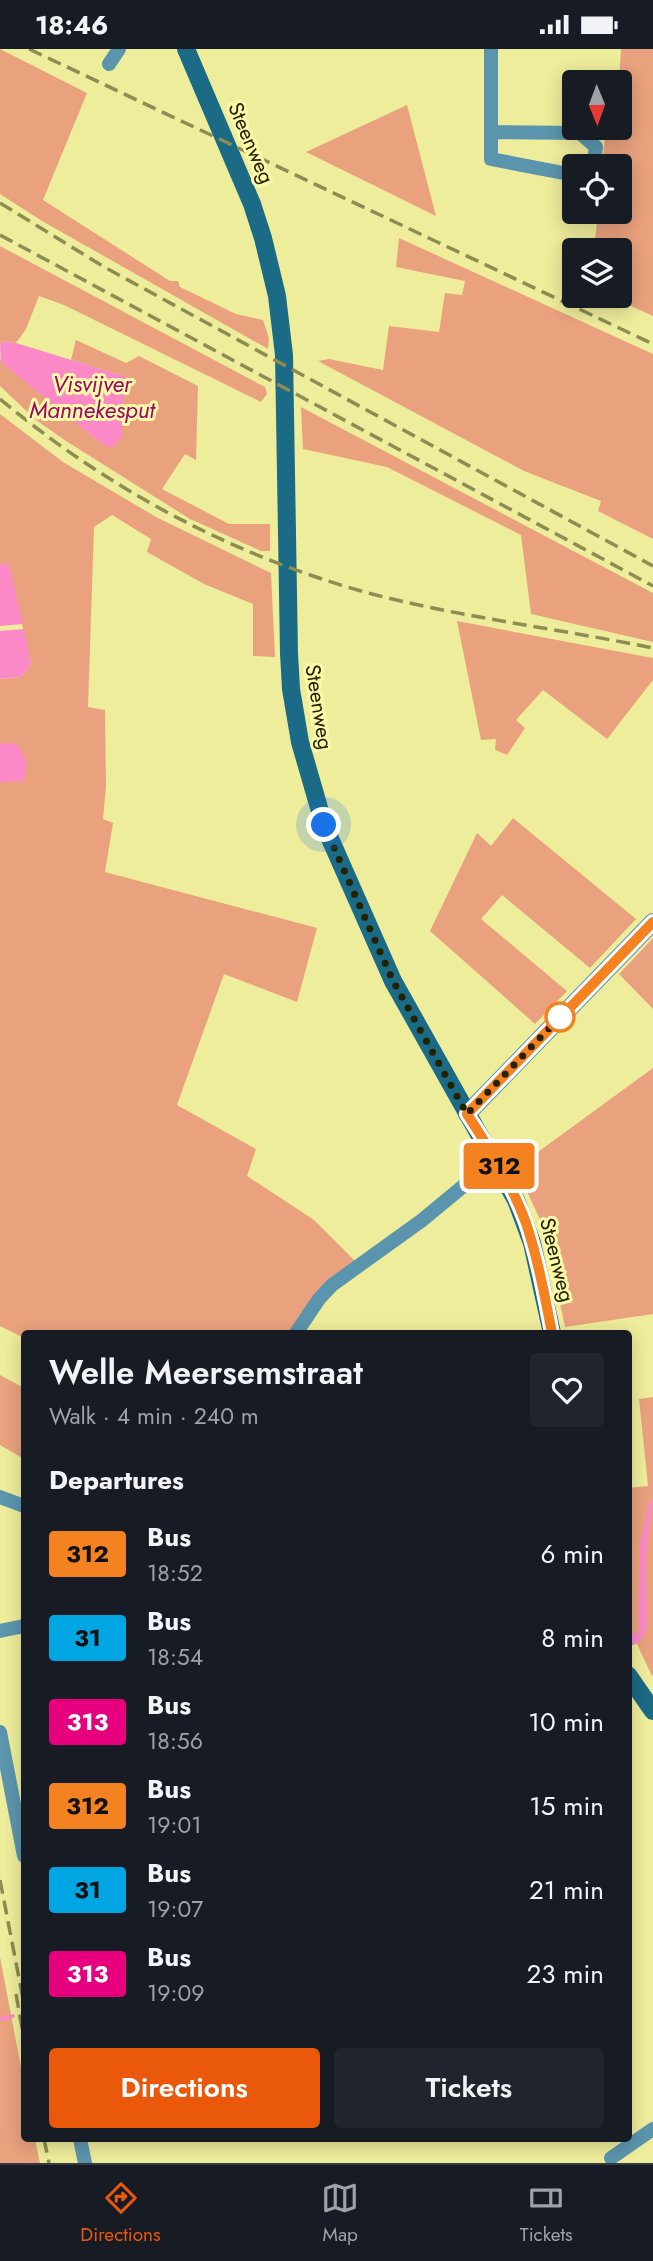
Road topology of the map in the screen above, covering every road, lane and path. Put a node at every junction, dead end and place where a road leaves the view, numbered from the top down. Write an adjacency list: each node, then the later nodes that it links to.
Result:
1 (119, 49): 4 (street)
2 (186, 49): 9 (main road, Steenweg)
3 (491, 49): 5 (street)
4 (109, 64)
5 (491, 132): 6 (street); 7 (street)
6 (595, 154)
7 (562, 173)
8 (653, 922): 9 (street)
9 (467, 1114): 10 (main road, Steenweg)
10 (495, 1160): 11 (street); 12 (main road, Steenweg)
11 (298, 1330)
12 (551, 1330)
13 (0, 1497): 14 (street)
14 (21, 1505)
15 (21, 1626): 16 (street)
16 (0, 1630)
17 (632, 1681): 18 (main road)
18 (653, 1711)
19 (0, 1732): 20 (street)
20 (21, 1840)
21 (653, 2129): 23 (street)
22 (81, 2142): 24 (street)
23 (611, 2158)
24 (85, 2163)

